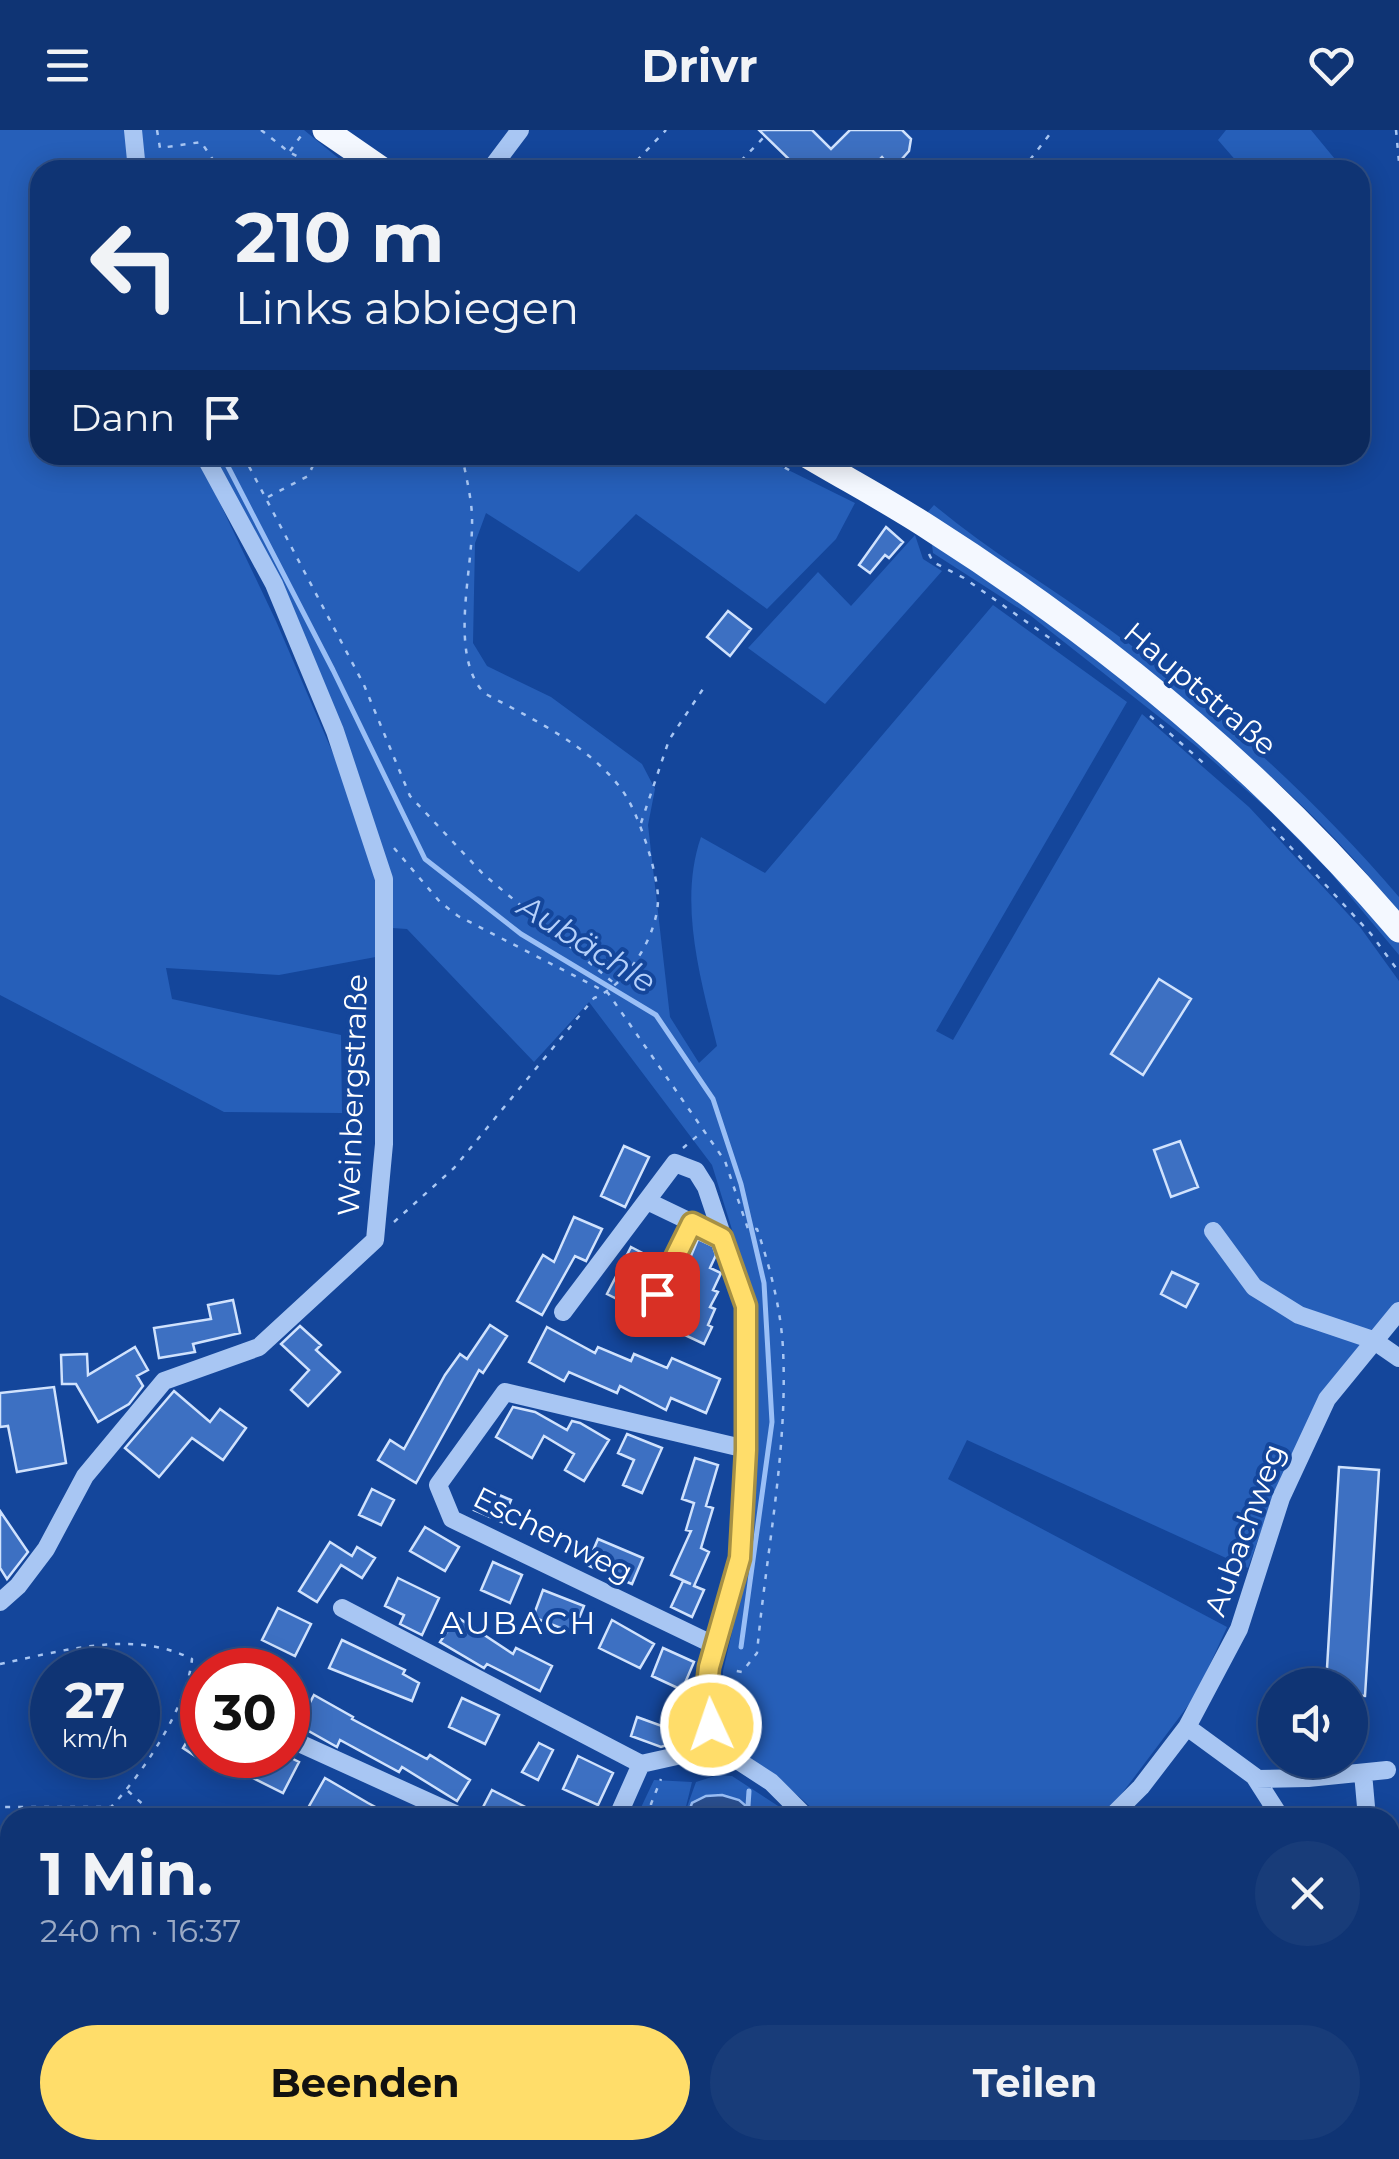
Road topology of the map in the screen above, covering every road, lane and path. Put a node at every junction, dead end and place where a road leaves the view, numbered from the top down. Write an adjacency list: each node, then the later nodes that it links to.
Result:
1 (132, 130): 12 (street)
2 (157, 130): 13 (path)
3 (260, 130): 11 (path)
4 (305, 130): 11 (path)
5 (325, 130): 15 (main road)
6 (520, 130): 16 (street)
7 (666, 130): 17 (path)
8 (1054, 130): 19 (path)
9 (1396, 130): 20 (path)
10 (765, 136): 18 (path)
11 (289, 152): 14 (path)
12 (136, 160)
13 (214, 160)
14 (305, 160)
15 (368, 160)
16 (498, 160)
17 (638, 160)
18 (742, 160)
19 (1030, 160)
20 (1399, 162)
21 (209, 465): 45 (street, Weinbergstraße)
22 (249, 465): 26 (path)
23 (313, 465): 26 (path)
24 (464, 465): 33 (path)
25 (823, 465): 27 (main road, Hauptstraße)
26 (268, 498): 37 (path)
27 (932, 530): 28 (path); 35 (main road, Hauptstraße)
28 (1072, 654)
29 (704, 689): 33 (path)
30 (1147, 714): 31 (path)
31 (1220, 777)
32 (1268, 822): 36 (path)
33 (641, 824): 37 (path)
34 (388, 842): 38 (path)
35 (1399, 930)
36 (1399, 972)
37 (615, 984): 38 (path)
38 (608, 993): 39 (path); 45 (path)
39 (703, 1130): 40 (path); 57 (path)
40 (675, 1162): 41 (street); 44 (street)
41 (647, 1200): 42 (street); 47 (street)
42 (692, 1223): 44 (street); 46 (street)
43 (1213, 1231): 49 (street)
44 (722, 1238): 51 (street)
45 (375, 1240): 52 (street, Weinbergstraße)
46 (657, 1294)
47 (563, 1312)
48 (1399, 1312): 49 (street, Aubachweg)
49 (1373, 1340): 50 (street); 59 (street, Aubachweg)
50 (1399, 1358)
51 (746, 1450): 54 (street); 54 (street, Eschenweg)
52 (0, 1602)
53 (342, 1608): 62 (street)
54 (714, 1645): 57 (street)
55 (180, 1653): 56 (path)
56 (0, 1664)
57 (709, 1667): 60 (street)
58 (180, 1701): 68 (path)
59 (1187, 1727): 67 (street); 74 (street, Aubachweg)
60 (717, 1747): 62 (street); 73 (street)
61 (310, 1748): 71 (street)
62 (640, 1764): 72 (street)
63 (1387, 1770): 64 (street)
64 (1368, 1772)
65 (1283, 1778): 67 (street)
66 (1364, 1778): 76 (street)
67 (1256, 1780): 75 (street)
68 (127, 1790): 69 (path); 70 (path)
69 (0, 1807)
70 (147, 1808)
71 (442, 1808)
72 (621, 1808)
73 (798, 1808)
74 (1120, 1808)
75 (1274, 1808)
76 (1366, 1808)

